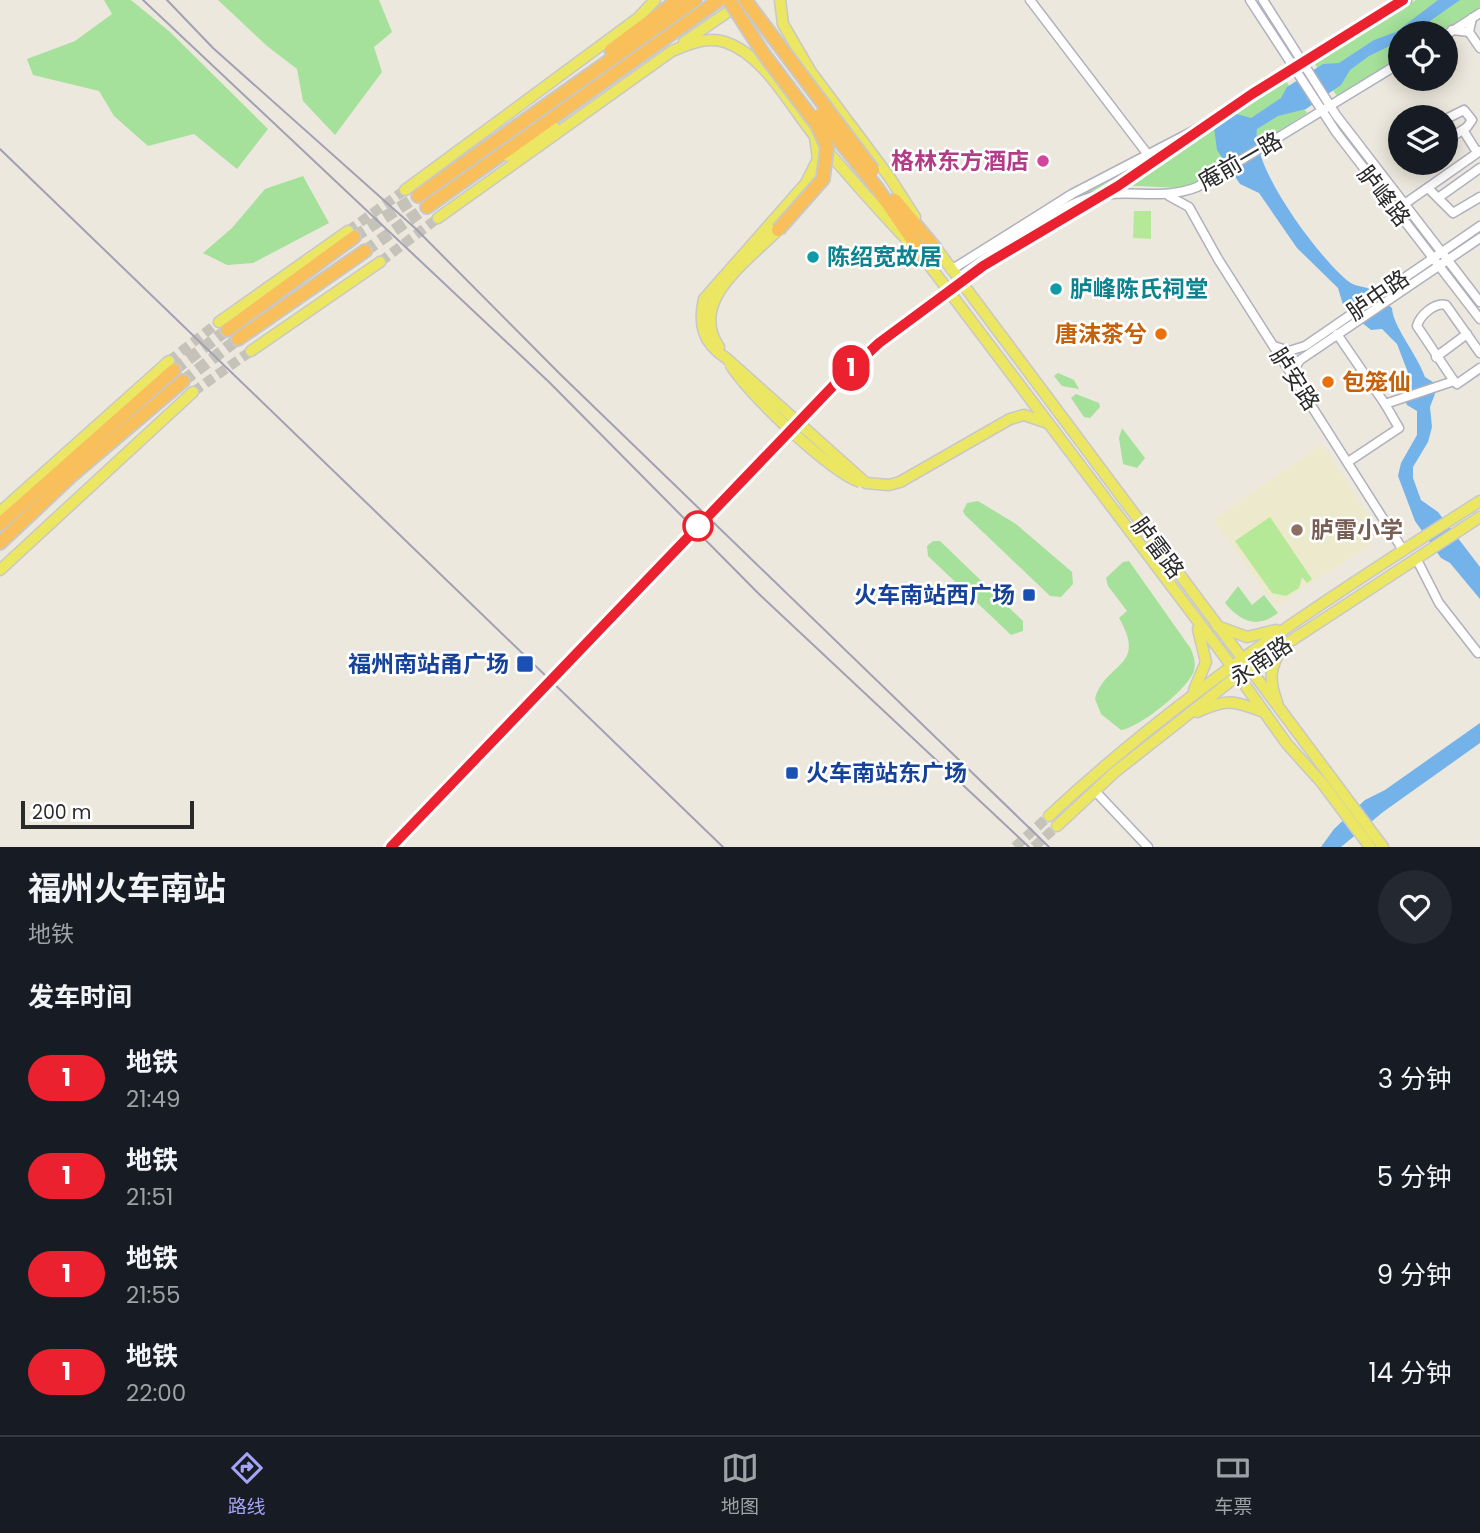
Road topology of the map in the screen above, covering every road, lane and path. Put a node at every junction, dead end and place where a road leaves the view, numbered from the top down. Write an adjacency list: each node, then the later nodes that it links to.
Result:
1 (654, 0): 24 (main road)
2 (678, 0): 13 (highway)
3 (695, 0): 25 (highway)
4 (719, 0): 38 (highway)
5 (731, 0): 34 (highway, bridge); 47 (highway, bridge)
6 (744, 0): 18 (main road); 34 (highway, bridge)
7 (780, 0): 22 (main road)
8 (1030, 0): 32 (street)
9 (1250, 0): 20 (street)
10 (1263, 0): 20 (street)
11 (1406, 0): 20 (street)
12 (1476, 16): 14 (street); 15 (street)
13 (642, 25): 24 (main road); 25 (highway)
14 (1458, 27)
15 (1469, 32): 16 (street); 17 (street)
16 (1458, 33)
17 (1480, 48)
18 (672, 51): 19 (main road, 胪雷路); 23 (main road)
19 (759, 65): 22 (main road); 30 (main road, 胪雷路)
20 (1300, 70): 26 (street, 胪峰路); 32 (street)
21 (1388, 70): 26 (street, 庵前一路)
22 (811, 72): 51 (main road, 胪雷路)
23 (609, 95): 38 (main road); 46 (main road)
24 (518, 103): 37 (main road)
25 (545, 106): 40 (highway)
26 (1323, 106): 35 (street, 庵前一路); 43 (street, 胪峰路); 55 (street, 胪峰路)
27 (1458, 112): 28 (street)
28 (1462, 130): 29 (street); 31 (street)
29 (1458, 133)
30 (813, 134): 47 (main road); 54 (main road, 胪雷路)
31 (1479, 151): 36 (street)
32 (1149, 156): 59 (street)
33 (1480, 168): 42 (street)
34 (880, 186): 51 (highway); 54 (highway)
35 (1197, 187): 39 (street, 庵前一路); 45 (street)
36 (1428, 188): 42 (street); 43 (street)
37 (405, 190)
38 (452, 190): 44 (highway)
39 (1167, 195): 45 (street); 59 (street, 庵前一路)
40 (418, 196)
41 (1480, 197): 42 (street)
42 (1438, 198)
43 (1405, 206): 53 (street, 胪峰路)
44 (427, 207)
45 (1189, 207): 67 (street, 胪安路)
46 (438, 218)
47 (774, 226): 78 (main road, bridge)
48 (1480, 226): 53 (street, 胪中路)
49 (351, 234): 63 (highway)
50 (1480, 237): 56 (street, 胪中路)
51 (935, 248): 59 (main road, 胪雷路)
52 (365, 251): 66 (highway)
53 (1440, 252): 55 (street, 胪中路); 56 (street, 胪峰路)
54 (924, 257): 78 (main road, 胪雷路)
55 (1432, 257): 58 (street, 胪峰路); 62 (street, 胪中路)
56 (1447, 260): 58 (street, 胪中路); 60 (street, 胪峰路)
57 (380, 262): 68 (main road)
58 (1439, 266): 61 (street, 胪峰路); 62 (street, 胪中路)
59 (955, 274): 89 (main road, 胪雷路)
60 (1480, 302)
61 (1480, 319)
62 (1349, 320): 64 (street, 胪中路); 67 (street, 胪中路)
63 (223, 326)
64 (1336, 334): 73 (street, 胪中路); 77 (street)
65 (1467, 334): 69 (street); 70 (street); 70 (street)
66 (238, 339)
67 (1273, 346): 73 (street, 胪安路)
68 (251, 351)
69 (1480, 353)
70 (1436, 357): 74 (street)
71 (172, 365): 81 (main road); 83 (highway)
72 (1480, 368): 74 (street)
73 (1295, 379): 79 (street, 胪安路)
74 (1454, 380): 77 (street)
75 (183, 381): 84 (highway)
76 (192, 392): 87 (main road)
77 (1385, 404): 79 (street)
78 (1048, 422): 88 (main road, 胪雷路)
79 (1348, 462): 85 (street, 胪安路)
80 (1480, 500): 85 (main road)
81 (0, 512)
82 (1479, 518): 86 (main road, 永南路)
83 (0, 524)
84 (0, 543)
85 (1403, 550): 90 (main road)
86 (1421, 555): 91 (main road, 永南路); 92 (street)
87 (0, 570)
88 (1191, 612): 94 (main road, 胪雷路); 97 (main road)
89 (1214, 624): 90 (main road); 93 (main road, 胪雷路)
90 (1289, 625): 93 (main road)
91 (1289, 641): 95 (main road, 永南路); 99 (main road)
92 (1478, 653)
93 (1240, 658): 94 (main road); 95 (main road, 胪雷路)
94 (1230, 666): 96 (main road, 胪雷路); 97 (main road)
95 (1247, 668): 96 (main road, 永南路); 99 (main road, 胪雷路)
96 (1237, 676): 98 (main road, 胪雷路); 100 (main road, 永南路)
97 (1186, 700): 102 (main road)
98 (1263, 712): 100 (main road); 104 (main road, 胪雷路)
99 (1280, 712): 104 (main road, 胪雷路)
100 (1183, 718): 101 (main road, 永南路)
101 (1095, 791): 103 (main road, 永南路); 105 (street)
102 (1049, 816)
103 (1057, 826)
104 (1363, 830): 106 (main road, 胪雷路); 107 (main road, 胪雷路)
105 (1148, 847)
106 (1370, 847)
107 (1383, 847)

